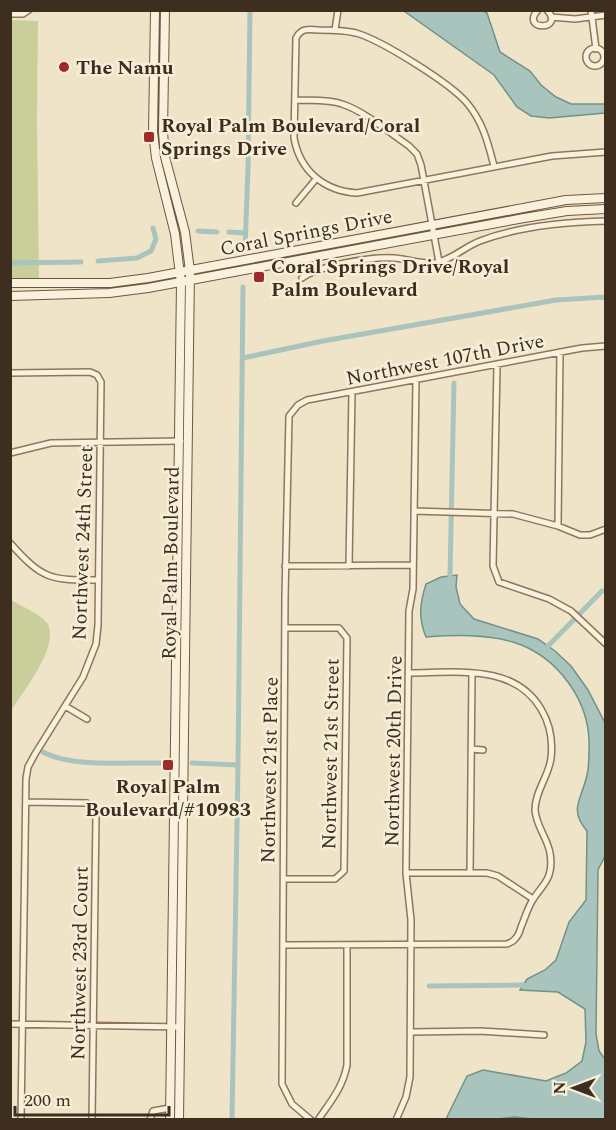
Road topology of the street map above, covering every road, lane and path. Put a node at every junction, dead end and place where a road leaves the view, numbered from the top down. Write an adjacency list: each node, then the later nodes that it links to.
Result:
1 (29, 10): 8 (street)
2 (155, 10): 27 (main road, Royal Palm Boulevard)
3 (165, 10): 26 (main road, Royal Palm Boulevard)
4 (338, 10): 12 (street)
5 (538, 10): 10 (street)
6 (547, 10): 10 (street)
7 (591, 10): 11 (street)
8 (10, 14)
9 (606, 15): 11 (street)
10 (551, 17): 11 (street)
11 (592, 18): 13 (street)
12 (335, 30): 14 (street); 16 (street)
13 (596, 49)
14 (295, 100): 17 (street); 18 (street)
15 (606, 152): 16 (street)
16 (494, 166): 18 (street)
17 (316, 179): 18 (street); 20 (street)
18 (423, 180): 23 (street)
19 (606, 198): 23 (main road, Coral Springs Drive)
20 (296, 203)
21 (606, 208): 24 (main road, Coral Springs Drive)
22 (606, 221): 25 (street)
23 (432, 225): 24 (street); 26 (main road, Coral Springs Drive)
24 (434, 236): 25 (street); 29 (main road, Coral Springs Drive)
25 (439, 262): 28 (street)
26 (190, 270): 27 (main road, Coral Springs Drive); 29 (main road, Royal Palm Boulevard)
27 (180, 272): 30 (main road, Coral Springs Drive); 31 (main road, Royal Palm Boulevard)
28 (302, 279)
29 (190, 281): 31 (main road, Coral Springs Drive); 41 (main road, Royal Palm Boulevard)
30 (10, 283)
31 (181, 283): 32 (main road, Coral Springs Drive); 40 (main road, Royal Palm Boulevard)
32 (10, 296)
33 (606, 346): 34 (street, Northwest 107th Drive)
34 (560, 352): 35 (street, Northwest 107th Drive); 46 (street)
35 (497, 365): 37 (street, Northwest 107th Drive); 45 (street)
36 (10, 373): 42 (street, Northwest 24th Street)
37 (416, 380): 38 (street, Northwest 107th Drive); 44 (street, Northwest 20th Drive)
38 (352, 392): 39 (street, Northwest 107th Drive); 51 (street)
39 (292, 410): 50 (street, Northwest 21st Place)
40 (179, 441): 41 (street); 42 (street); 72 (main road, Royal Palm Boulevard)
41 (188, 441): 73 (main road, Royal Palm Boulevard)
42 (100, 443): 43 (street); 52 (street, Northwest 24th Street)
43 (10, 453)
44 (414, 511): 45 (street); 49 (street, Northwest 20th Drive)
45 (494, 513): 46 (street); 54 (street)
46 (558, 526): 47 (street)
47 (606, 529)
48 (10, 543): 52 (street)
49 (413, 565): 51 (street); 55 (street, Northwest 20th Drive)
50 (285, 566): 51 (street); 53 (street, Northwest 21st Place)
51 (349, 566)
52 (98, 580): 57 (street, Northwest 24th Street)
53 (286, 628): 64 (street, Northwest 21st Place); 64 (street, Northwest 21st Street)
54 (606, 644)
55 (409, 673): 56 (street); 62 (street, Northwest 20th Drive)
56 (472, 673): 59 (street); 65 (street)
57 (65, 706): 58 (street); 61 (street, Northwest 24th Street)
58 (87, 719)
59 (471, 749): 60 (street); 63 (street)
60 (483, 750)
61 (26, 802): 70 (street, Northwest 24th Street); 71 (street, Northwest 23rd Court)
62 (406, 873): 63 (street); 66 (street, Northwest 20th Drive)
63 (470, 873): 65 (street)
64 (284, 879): 67 (street, Northwest 21st Place)
65 (533, 899): 66 (street)
66 (411, 944): 68 (street); 74 (street, Northwest 20th Drive)
67 (284, 945): 68 (street); 82 (street, Northwest 21st Place)
68 (347, 945): 83 (street)
69 (10, 1024): 70 (street)
70 (22, 1024): 71 (street); 77 (street, Northwest 24th Street)
71 (93, 1026): 72 (street); 78 (street, Northwest 23rd Court)
72 (171, 1027): 73 (street); 76 (main road, Royal Palm Boulevard)
73 (180, 1027): 81 (main road, Royal Palm Boulevard)
74 (411, 1032): 75 (street); 84 (street, Northwest 20th Drive)
75 (544, 1035)
76 (170, 1108): 79 (street); 80 (main road, Royal Palm Boulevard)
77 (21, 1119)
78 (92, 1119)
79 (150, 1119)
80 (170, 1119)
81 (179, 1119)
82 (311, 1119)
83 (318, 1119)
84 (396, 1119)

